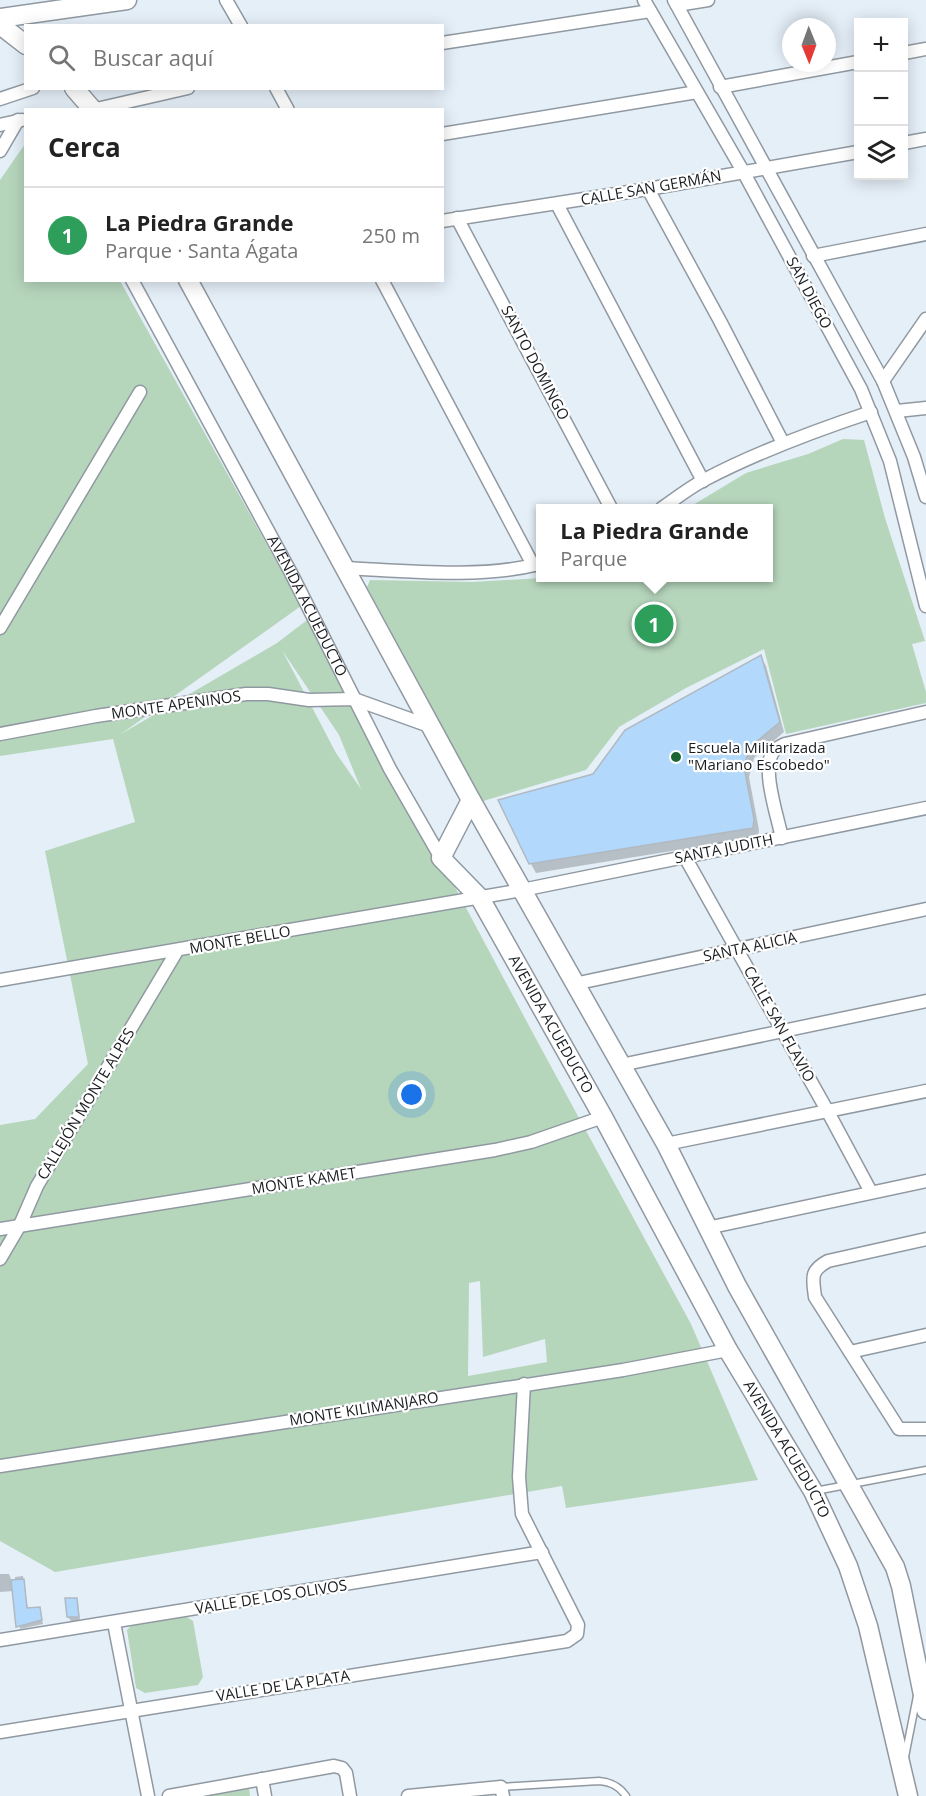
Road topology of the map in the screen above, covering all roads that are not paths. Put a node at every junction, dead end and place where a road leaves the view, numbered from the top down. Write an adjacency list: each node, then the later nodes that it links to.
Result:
1 (128, 0): 6 (street)
2 (226, 0): 8 (street)
3 (708, 0): 4 (street)
4 (675, 3): 15 (street, SAN DIEGO)
5 (647, 5): 11 (street); 20 (street, SAN DIEGO)
6 (47, 13): 7 (street)
7 (0, 18)
8 (240, 24)
9 (0, 25): 10 (street)
10 (24, 43)
11 (444, 43)
12 (926, 49): 13 (street)
13 (908, 52)
14 (854, 63): 15 (street)
15 (720, 87): 32 (street, SAN DIEGO)
16 (27, 90): 21 (street)
17 (76, 90): 22 (street)
18 (179, 90): 23 (street)
19 (277, 90): 24 (street)
20 (697, 92): 27 (street); 33 (street, SAN DIEGO)
21 (0, 99)
22 (92, 108)
23 (98, 108)
24 (287, 108)
25 (22, 120): 26 (street); 30 (street)
26 (0, 125)
27 (444, 134)
28 (926, 139): 29 (street)
29 (908, 142)
30 (0, 151)
31 (854, 153): 32 (street, CALLE SAN GERMÁN)
32 (766, 169): 33 (street, CALLE SAN GERMÁN); 39 (street, SAN DIEGO)
33 (744, 172): 34 (street, CALLE SAN GERMÁN); 48 (street, SAN DIEGO)
34 (648, 189): 35 (street, CALLE SAN GERMÁN); 49 (street)
35 (557, 204): 36 (street, CALLE SAN GERMÁN); 50 (street)
36 (457, 218): 37 (street, CALLE SAN GERMÁN); 52 (street, SANTO DOMINGO)
37 (444, 221)
38 (926, 234): 39 (street)
39 (813, 256): 44 (street, SAN DIEGO)
40 (133, 282): 58 (street, AVENIDA ACUEDUCTO)
41 (189, 282): 55 (street)
42 (383, 282): 54 (street)
43 (926, 319): 44 (street)
44 (883, 381): 47 (street, SAN DIEGO)
45 (140, 392): 57 (street)
46 (926, 408): 47 (street)
47 (897, 411): 51 (street, SAN DIEGO)
48 (871, 412): 49 (street); 56 (street, SAN DIEGO)
49 (783, 443): 50 (street)
50 (703, 481): 53 (street)
51 (926, 497)
52 (609, 504)
53 (668, 504)
54 (536, 564): 55 (street)
55 (345, 568): 60 (street)
56 (926, 606)
57 (0, 628)
58 (354, 699): 60 (street); 61 (street, MONTE APENINOS); 66 (street, AVENIDA ACUEDUCTO)
59 (926, 712): 64 (street)
60 (432, 727): 62 (street)
61 (0, 734)
62 (471, 800): 66 (street); 67 (street)
63 (926, 808): 64 (street, SANTA JUDITH)
64 (782, 838): 65 (street, SANTA JUDITH)
65 (685, 857): 67 (street, SANTA JUDITH); 70 (street, CALLE SAN FLAVIO)
66 (441, 858): 68 (street, AVENIDA ACUEDUCTO)
67 (522, 890): 68 (street, SANTA JUDITH); 73 (street)
68 (480, 898): 71 (street, MONTE BELLO); 79 (street, AVENIDA ACUEDUCTO)
69 (926, 909): 70 (street, SANTA ALICIA)
70 (737, 949): 73 (street, SANTA ALICIA); 75 (street, CALLE SAN FLAVIO)
71 (177, 951): 72 (street, MONTE BELLO); 83 (street, CALLEJÓN MONTE ALPES)
72 (0, 980)
73 (574, 984): 76 (street)
74 (926, 1001): 75 (street)
75 (784, 1032): 76 (street); 78 (street, CALLE SAN FLAVIO)
76 (621, 1065): 80 (street)
77 (926, 1091): 78 (street)
78 (828, 1112): 80 (street); 82 (street, CALLE SAN FLAVIO)
79 (603, 1117): 83 (street, MONTE KAMET); 89 (street, AVENIDA ACUEDUCTO)
80 (666, 1144): 84 (street)
81 (926, 1181): 82 (street)
82 (870, 1192): 84 (street)
83 (20, 1226): 85 (street, MONTE KAMET); 87 (street, CALLEJÓN MONTE ALPES)
84 (707, 1228): 95 (street)
85 (0, 1229)
86 (926, 1239): 90 (street)
87 (0, 1259)
88 (926, 1335): 90 (street)
89 (728, 1350): 91 (street, MONTE KILIMANJARO); 96 (street, AVENIDA ACUEDUCTO)
90 (850, 1352): 92 (street)
91 (524, 1384): 93 (street, MONTE KILIMANJARO); 97 (street)
92 (923, 1429)
93 (0, 1466)
94 (926, 1470): 95 (lane)
95 (848, 1484): 96 (lane); 100 (street)
96 (813, 1491): 104 (street, AVENIDA ACUEDUCTO)
97 (542, 1552): 98 (street, VALLE DE LOS OLIVOS); 101 (street, VALLE DE LA PLATA)
98 (114, 1623): 99 (street, VALLE DE LOS OLIVOS); 101 (street)
99 (0, 1640)
100 (920, 1681): 102 (street); 104 (lane)
101 (131, 1710): 103 (street, VALLE DE LA PLATA); 107 (street)
102 (926, 1710)
103 (0, 1732)
104 (902, 1769): 113 (street, AVENIDA ACUEDUCTO)
105 (262, 1779): 108 (street); 109 (street); 110 (street)
106 (502, 1792): 111 (street); 112 (lane)
107 (148, 1796)
108 (170, 1796)
109 (265, 1796)
110 (351, 1796)
111 (408, 1796)
112 (626, 1796)
113 (908, 1796)

